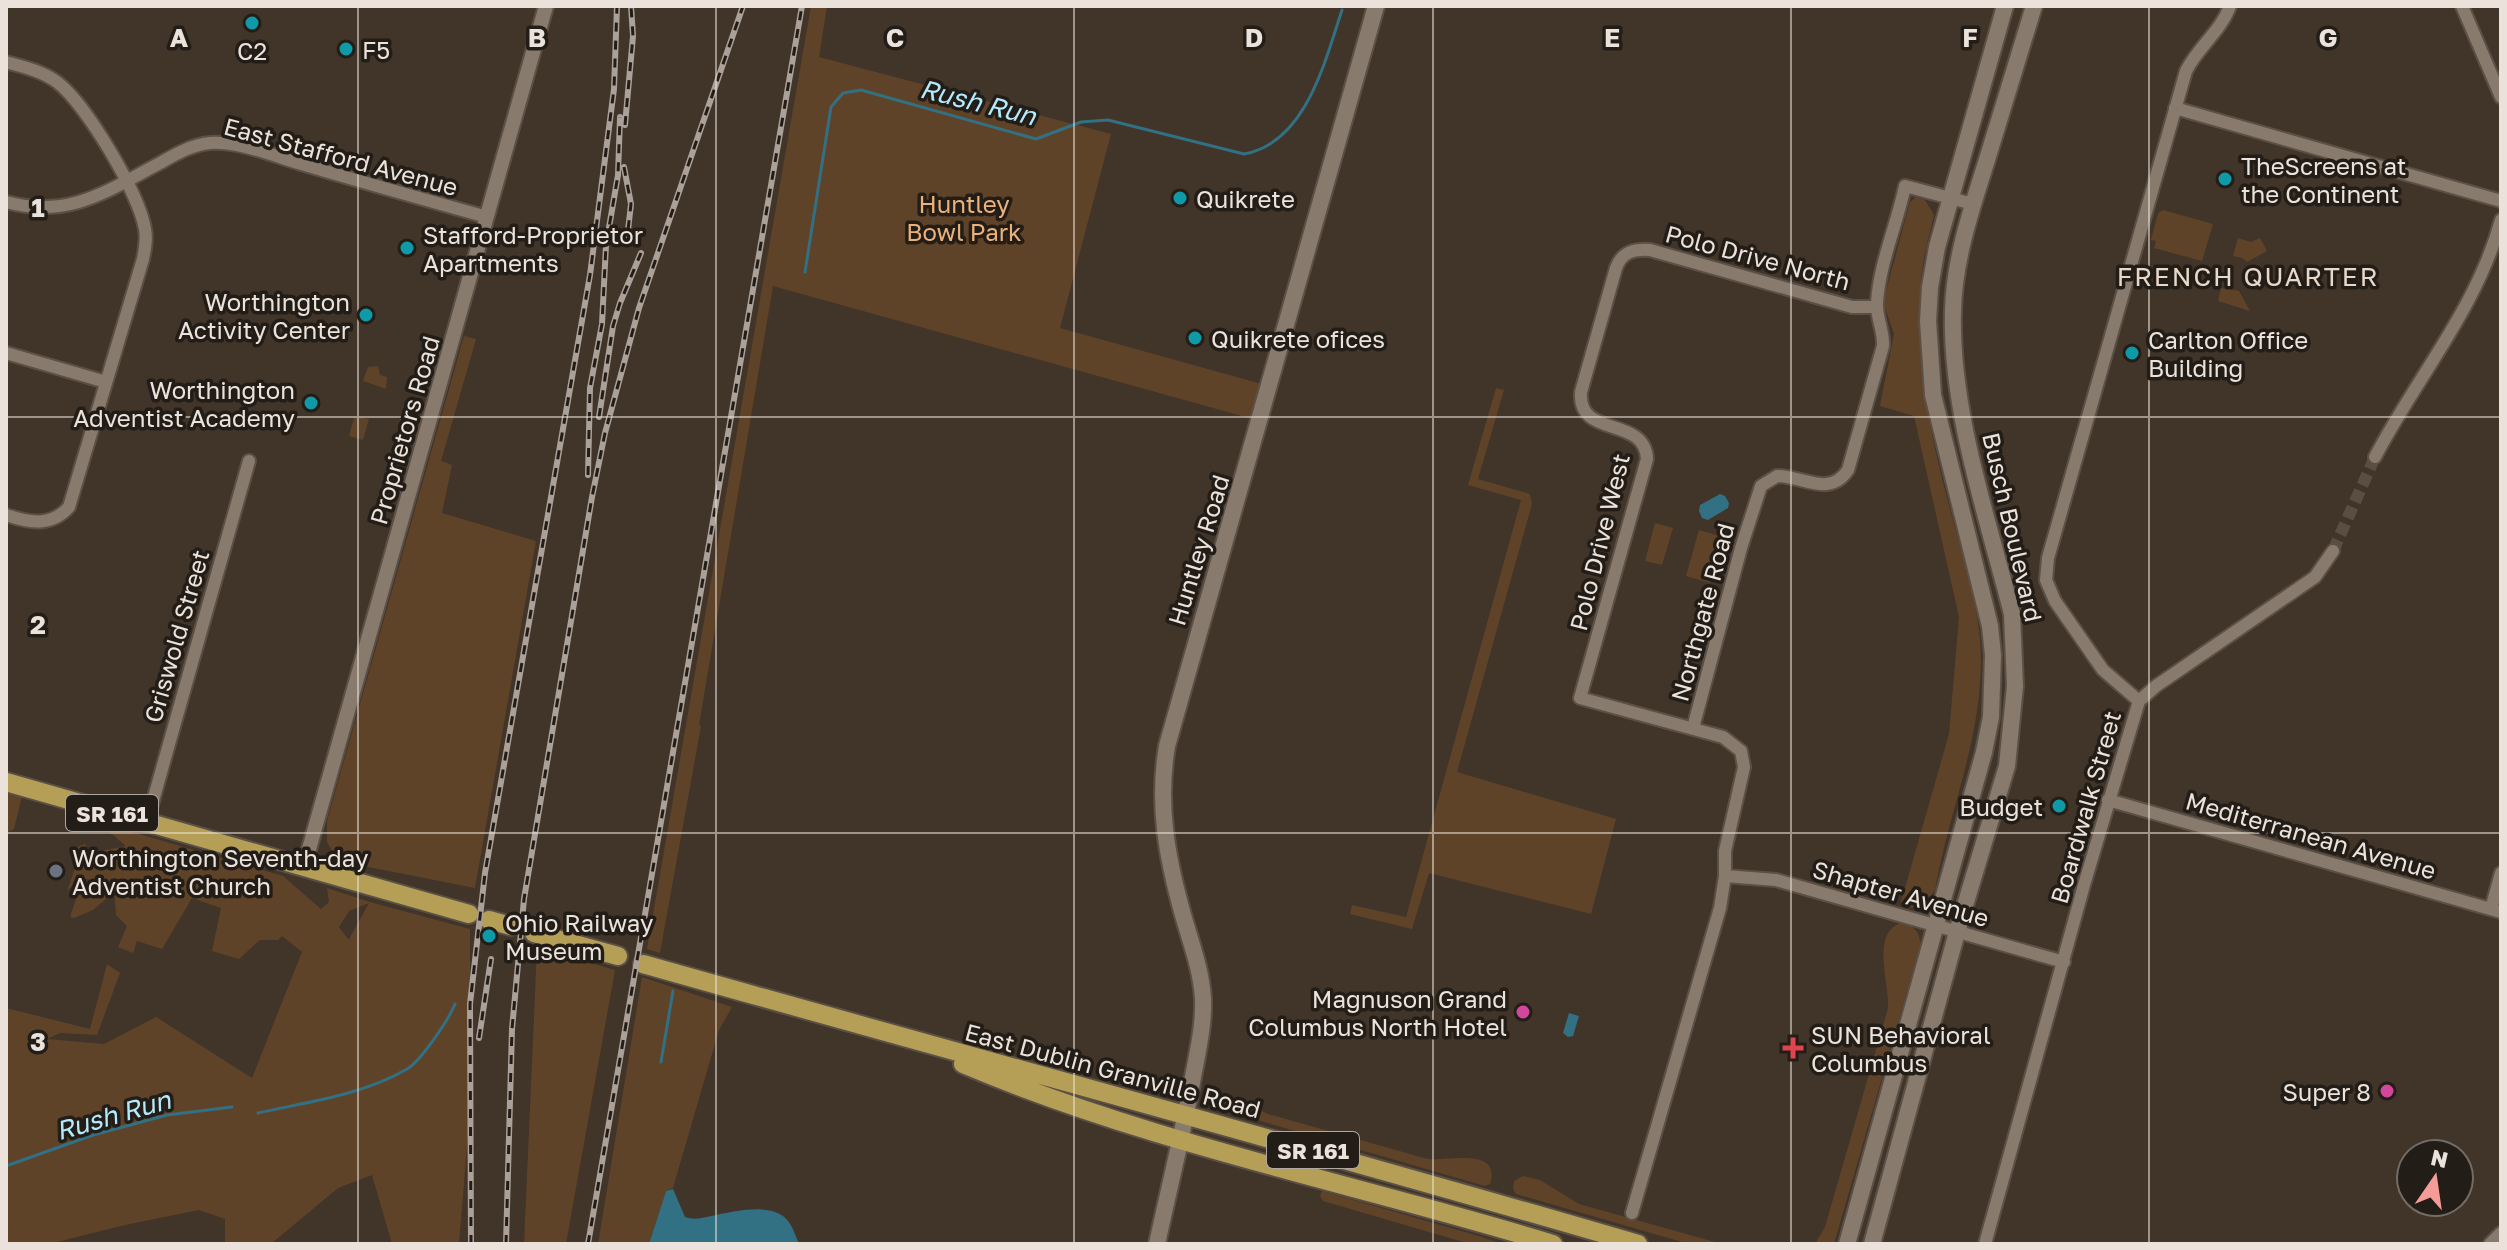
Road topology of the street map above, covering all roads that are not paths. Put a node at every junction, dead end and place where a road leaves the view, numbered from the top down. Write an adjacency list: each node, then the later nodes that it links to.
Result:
1 (546, 6): 15 (street, Proprietors Road)
2 (1376, 6): 44 (main road, Huntley Road)
3 (2005, 6): 11 (main road, Busch Boulevard)
4 (2034, 6): 14 (main road, Busch Boulevard)
5 (2230, 6): 9 (street, Boardwalk Street)
6 (2462, 6): 8 (street)
7 (6, 62): 10 (street)
8 (2501, 97)
9 (2175, 108): 12 (street); 25 (street, Boardwalk Street)
10 (125, 181): 13 (street, East Stafford Avenue); 15 (street, East Stafford Avenue); 20 (street)
11 (1951, 197): 14 (street, Northgate Road); 18 (street, Northgate Road); 37 (main road, Busch Boulevard)
12 (2501, 201)
13 (6, 202)
14 (1973, 204): 38 (main road, Busch Boulevard)
15 (487, 217): 30 (street, Proprietors Road)
16 (2501, 220): 21 (street)
17 (1628, 252): 18 (street, Polo Drive North); 26 (street, Polo Drive West)
18 (1876, 307): 26 (street, Northgate Road)
19 (6, 353): 20 (street)
20 (106, 382): 23 (street)
21 (2375, 457)
22 (249, 461): 29 (street, Griswold Street)
23 (6, 515)
24 (2333, 551): 25 (street)
25 (2139, 701): 28 (street, Boardwalk Street)
26 (1693, 728): 32 (street, Northgate Road)
27 (6, 782): 29 (main road, SR 161)
28 (2108, 800): 33 (street, Mediterranean Avenue); 41 (street, Boardwalk Street)
29 (147, 822): 30 (main road, SR 161)
30 (304, 867): 34 (main road, SR 161)
31 (2501, 873): 33 (street)
32 (1725, 876): 37 (street, Shapter Avenue); 46 (street, Northgate Road)
33 (2496, 910)
34 (469, 914)
35 (489, 920): 36 (main road)
36 (511, 926)
37 (1937, 926): 38 (street, Shapter Avenue); 51 (main road, Busch Boulevard)
38 (1957, 932): 41 (street, Shapter Avenue); 52 (main road, Busch Boulevard)
39 (534, 933): 40 (main road)
40 (618, 956)
41 (2064, 962): 53 (street, Boardwalk Street)
42 (643, 964): 43 (main road, East Dublin Granville Road / SR 161)
43 (898, 1036): 44 (main road, East Dublin Granville Road / SR 161); 45 (main road, East Dublin Granville Road / SR 161)
44 (1187, 1114): 45 (main road, Huntley Road); 50 (main road, East Dublin Granville Road / SR 161)
45 (1182, 1139): 48 (main road, Huntley Road); 49 (main road, East Dublin Granville Road / SR 161)
46 (1632, 1213)
47 (2501, 1233): 54 (street)
48 (1157, 1244)
49 (1553, 1244)
50 (1638, 1244)
51 (1847, 1244)
52 (1872, 1244)
53 (1985, 1244)
54 (2490, 1244)

